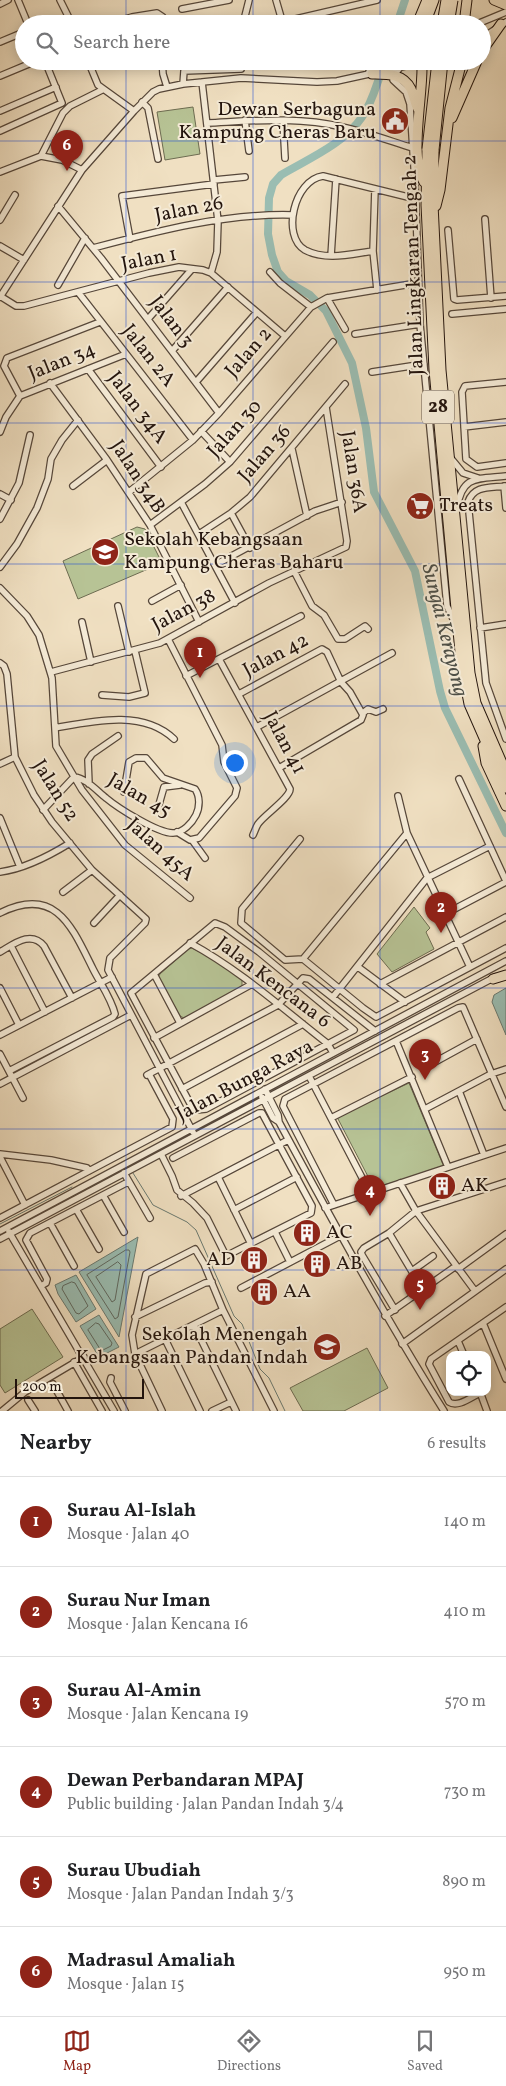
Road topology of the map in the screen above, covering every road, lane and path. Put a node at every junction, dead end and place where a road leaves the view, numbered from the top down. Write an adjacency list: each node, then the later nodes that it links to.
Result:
1 (8, 0): 15 (street)
2 (18, 0): 20 (street)
3 (60, 0): 17 (street)
4 (67, 0): 17 (street)
5 (229, 0): 18 (street)
6 (249, 0): 22 (street)
7 (276, 0): 23 (street)
8 (377, 0): 24 (street)
9 (427, 0): 25 (highway)
10 (434, 0): 26 (highway)
11 (446, 0): 27 (highway, bridge)
12 (453, 0): 28 (highway, bridge)
13 (467, 0): 29 (highway)
14 (494, 0): 16 (highway)
15 (0, 4)
16 (506, 5)
17 (66, 9): 21 (street)
18 (182, 9)
19 (506, 12): 30 (street)
20 (24, 15)
21 (68, 15)
22 (245, 15)
23 (281, 15)
24 (316, 15)
25 (421, 15)
26 (428, 15)
27 (444, 15)
28 (450, 15)
29 (464, 15)
30 (491, 18)
31 (504, 23): 32 (street); 34 (highway)
32 (491, 32)
33 (15, 36): 35 (street)
34 (491, 40)
35 (0, 42)
36 (15, 70): 51 (street)
37 (49, 70): 55 (street)
38 (92, 70): 57 (street)
39 (163, 70): 56 (street)
40 (212, 70): 54 (street)
41 (240, 70): 52 (street)
42 (374, 70): 50 (street)
43 (395, 70): 49 (street)
44 (420, 70): 61 (highway)
45 (435, 70): 68 (highway, Jalan Lingkaran Tengah 2 / 28, bridge)
46 (443, 70): 68 (highway, Jalan Lingkaran Tengah 2 / 28, bridge)
47 (459, 70): 66 (highway)
48 (474, 70): 66 (highway)
49 (390, 73): 50 (highway); 61 (highway); 67 (street)
50 (368, 75): 52 (street)
51 (0, 76)
52 (241, 78): 53 (street)
53 (202, 82): 54 (street); 64 (street)
54 (183, 84): 56 (street)
55 (56, 87): 59 (street); 65 (street)
56 (167, 87): 58 (street)
57 (102, 90): 60 (street); 70 (street)
58 (142, 102): 60 (street); 72 (street)
59 (0, 111)
60 (134, 111): 73 (street)
61 (419, 111): 78 (highway)
62 (245, 120): 63 (street); 64 (street); 69 (street)
63 (283, 122): 67 (street); 71 (street)
64 (207, 123): 77 (street)
65 (0, 131)
66 (446, 132): 84 (highway)
67 (413, 148): 81 (street)
68 (431, 149): 78 (highway, Jalan Lingkaran Tengah 2 / 28); 84 (highway, Jalan Lingkaran Tengah 2 / 28)
69 (248, 151)
70 (41, 156): 73 (street); 74 (street)
71 (286, 158)
72 (158, 159)
73 (82, 170): 82 (street)
74 (0, 172)
75 (245, 177): 77 (street)
76 (336, 179): 79 (street); 83 (street); 94 (street)
77 (214, 182): 87 (street); 90 (street)
78 (426, 185): 151 (highway, Jalan Lingkaran Tengah 2 / 28)
79 (375, 189): 81 (street); 93 (street)
80 (15, 195): 86 (street)
81 (416, 200): 100 (street)
82 (58, 206): 89 (street, Jalan 3); 95 (street)
83 (293, 215): 87 (street, Jalan 26); 94 (street)
84 (433, 218): 140 (highway, Jalan Lingkaran Tengah 2 / 28)
85 (485, 219): 108 (street)
86 (0, 220)
87 (218, 220): 90 (street, Jalan 26); 98 (street)
88 (448, 230): 108 (street)
89 (85, 238): 92 (street, Jalan 3); 101 (street)
90 (130, 239): 92 (street, Jalan 26)
91 (0, 246): 95 (street)
92 (93, 248): 99 (street, Jalan 3)
93 (373, 251): 94 (street); 103 (street)
94 (331, 256)
95 (24, 260): 106 (street)
96 (192, 268): 98 (street, Jalan 1); 99 (street, Jalan 1); 113 (street)
97 (270, 272): 109 (street)
98 (212, 273): 102 (street, Jalan 1)
99 (119, 282): 104 (street, Jalan 1); 113 (street, Jalan 3)
100 (417, 283): 103 (street, Jalan 2); 115 (street)
101 (58, 285)
102 (228, 287): 111 (street, Jalan 1); 120 (street)
103 (377, 290): 107 (street, Jalan 2)
104 (78, 292): 106 (street, Jalan 1); 114 (street, Jalan 2A)
105 (506, 296): 108 (street)
106 (0, 297)
107 (325, 298): 109 (street, Jalan 2); 116 (street)
108 (491, 298)
109 (312, 306): 118 (street, Jalan 2)
110 (506, 309): 112 (street)
111 (257, 312): 118 (street, Jalan 1); 125 (street)
112 (452, 314)
113 (148, 319): 120 (street, Jalan 3)
114 (100, 322): 121 (street, Jalan 2A); 129 (street)
115 (420, 324): 117 (street); 122 (street)
116 (345, 329)
117 (355, 334)
118 (285, 336): 131 (street, Jalan 2)
119 (333, 342): 142 (street, Jalan 30)
120 (172, 350): 125 (street, Jalan 3)
121 (126, 354): 123 (street, Jalan 34); 138 (street, Jalan 2A)
122 (424, 364): 124 (street); 157 (street)
123 (88, 369): 127 (street, Jalan 34); 144 (street, Jalan 34A)
124 (372, 372)
125 (196, 382): 131 (street, Jalan 3)
126 (506, 382): 134 (street)
127 (50, 383): 129 (street, Jalan 34); 132 (street, Jalan 34B)
128 (345, 384): 130 (street, Jalan 36)
129 (20, 396): 136 (street, Jalan 34)
130 (326, 407): 139 (street, Jalan 36); 154 (street, Jalan 36A)
131 (219, 413): 135 (street, Jalan 2)
132 (78, 420): 141 (street, Jalan 34B); 166 (street)
133 (506, 422): 134 (street)
134 (464, 427): 143 (street)
135 (201, 431): 138 (street, Jalan 2); 142 (street)
136 (0, 432)
137 (30, 436): 152 (street)
138 (193, 440): 144 (street, Jalan 2)
139 (292, 449): 156 (street, Jalan 36); 158 (street)
140 (449, 456): 146 (street); 160 (highway, Jalan Lingkaran Tengah 2 / 28)
141 (107, 460): 147 (street); 149 (street, Jalan 34B)
142 (230, 462): 153 (street, Jalan 30)
143 (506, 464)
144 (161, 467): 149 (street, Jalan 2)
145 (506, 476): 146 (street)
146 (480, 478): 160 (street)
147 (73, 486)
148 (505, 486): 155 (street); 178 (street)
149 (129, 492): 161 (street, Jalan 34B)
150 (0, 494): 152 (street)
151 (445, 496): 157 (street); 177 (highway, Jalan Lingkaran Tengah 2 / 28)
152 (11, 500): 159 (street)
153 (181, 502): 161 (street, Jalan 30); 162 (street)
154 (342, 502): 158 (street); 163 (street, Jalan 36A)
155 (506, 508)
156 (231, 513): 162 (street, Jalan 36); 164 (street)
157 (437, 513): 177 (street)
158 (307, 516): 164 (street)
159 (0, 519)
160 (455, 520): 202 (highway, Jalan Lingkaran Tengah 2 / 28)
161 (150, 525): 168 (street, Jalan 34B)
162 (199, 534): 165 (street)
163 (347, 541): 167 (street, Jalan 38)
164 (250, 548): 165 (street)
165 (215, 565): 171 (street)
166 (0, 567)
167 (294, 571): 171 (street, Jalan 38); 179 (street)
168 (181, 585): 170 (street); 175 (street, Jalan 34B)
169 (0, 588): 186 (street, Jalan 45A)
170 (152, 601)
171 (235, 603): 175 (street, Jalan 38)
172 (118, 606): 181 (street)
173 (301, 616): 183 (street)
174 (82, 622): 184 (street)
175 (200, 622): 180 (street, Jalan 38)
176 (506, 624): 178 (street)
177 (458, 628): 195 (highway, Jalan Lingkaran Tengah 2 / 28)
178 (480, 628): 197 (street)
179 (368, 629)
180 (168, 639): 181 (street, Jalan 38); 187 (street)
181 (132, 651): 184 (street, Jalan 38); 190 (street)
182 (392, 653): 188 (street)
183 (220, 659): 187 (street); 189 (street, Jalan 41)
184 (91, 662): 186 (street, Jalan 38)
185 (0, 664): 199 (street, Jalan 52)
186 (51, 672): 194 (street, Jalan 45A)
187 (186, 676): 219 (street)
188 (341, 682): 189 (street, Jalan 42); 192 (street); 193 (street)
189 (239, 694): 193 (street, Jalan 41)
190 (102, 695)
191 (383, 709): 192 (street)
192 (363, 715): 201 (street)
193 (257, 727): 201 (street, Jalan 41)
194 (55, 728): 198 (street); 203 (street, Jalan 45A)
195 (480, 732): 207 (highway, Jalan Lingkaran Tengah 2 / 28); 210 (highway)
196 (118, 736): 205 (street)
197 (506, 737)
198 (174, 739)
199 (15, 757): 200 (street); 212 (street, Jalan 52)
200 (0, 764)
201 (279, 768): 217 (street, Jalan 41)
202 (505, 770)
203 (74, 777): 205 (street, Jalan 45); 212 (street); 230 (street, Jalan 45A)
204 (459, 779): 221 (street)
205 (89, 784): 215 (street, Jalan 45)
206 (180, 785): 208 (street, Jalan 45); 211 (street); 215 (street, Jalan 45)
207 (506, 788)
208 (124, 792)
209 (398, 796): 216 (street)
210 (506, 806)
211 (158, 808)
212 (43, 810): 220 (street, Jalan 52)
213 (0, 818): 214 (street)
214 (2, 831): 223 (street)
215 (177, 832): 219 (street)
216 (407, 834): 226 (street); 240 (street)
217 (253, 835)
218 (300, 839): 240 (street)
219 (192, 840): 222 (street)
220 (70, 843): 223 (street); 224 (street, Jalan 52)
221 (490, 846): 226 (street); 227 (street)
222 (205, 858)
223 (20, 867): 225 (street)
224 (92, 870): 228 (street); 229 (street, Jalan 52)
225 (0, 872)
226 (427, 878): 232 (street); 242 (street)
227 (506, 882): 232 (street)
228 (63, 892)
229 (120, 895): 234 (street); 246 (street, Jalan 52)
230 (190, 898)
231 (0, 913): 248 (street)
232 (444, 914): 235 (street)
233 (506, 917): 235 (street)
234 (94, 923)
235 (458, 942): 243 (street); 251 (street)
236 (190, 943): 245 (street); 249 (street); 250 (street, Jalan Kencana 6)
237 (11, 946): 239 (street); 255 (street); 258 (street)
238 (506, 948): 243 (street)
239 (0, 952)
240 (303, 959): 253 (street)
241 (506, 961): 263 (street, Jalan Bunga Raya)
242 (358, 967): 251 (street); 253 (street)
243 (470, 967): 256 (street)
244 (506, 973): 247 (highway)
245 (154, 974): 260 (street); 265 (street)
246 (112, 977): 248 (street); 259 (street)
247 (493, 978): 277 (street, Jalan Bunga Raya)
248 (101, 983): 255 (street); 275 (street)
249 (297, 983): 254 (street); 257 (street); 268 (street)
250 (252, 984): 257 (street, Jalan Kencana 6); 260 (street)
251 (380, 984): 256 (street)
252 (0, 988): 262 (street)
253 (340, 989): 254 (street); 256 (street)
254 (333, 997): 263 (street)
255 (72, 998): 258 (street)
256 (405, 1002)
257 (278, 1005): 261 (street, Jalan Kencana 6); 271 (street)
258 (45, 1012): 262 (street)
259 (131, 1015): 272 (street); 278 (street)
260 (180, 1024): 265 (street)
261 (303, 1024): 268 (street, Jalan Kencana 6); 282 (street)
262 (19, 1025): 264 (street)
263 (375, 1031): 269 (street, Jalan Bunga Raya)
264 (0, 1035)
265 (154, 1038): 271 (street)
266 (477, 1039): 267 (street); 273 (street); 276 (street)
267 (396, 1041): 279 (street); 281 (street)
268 (328, 1044): 269 (street, Jalan Kencana 6); 282 (street)
269 (333, 1053): 284 (street, Jalan Bunga Raya)
270 (0, 1054): 275 (street)
271 (168, 1064): 272 (street); 282 (street)
272 (160, 1068): 293 (street); 303 (street)
273 (424, 1068)
274 (506, 1069): 276 (street)
275 (9, 1071): 278 (street)
276 (491, 1074): 285 (street); 290 (street)
277 (309, 1076): 281 (street); 283 (street, Jalan Bunga Raya)
278 (12, 1077): 280 (street); 286 (street)
279 (412, 1077): 291 (street); 292 (street)
280 (0, 1084)
281 (313, 1084): 292 (street); 315 (street)
282 (182, 1089)
283 (285, 1089): 287 (street, Jalan Bunga Raya); 289 (street)
284 (262, 1091): 287 (street); 293 (street, Jalan Bunga Raya)
285 (459, 1091): 291 (street); 300 (street)
286 (23, 1098)
287 (267, 1099): 288 (street, Jalan Bunga Raya); 289 (street)
288 (251, 1107): 289 (street); 294 (street, Jalan Bunga Raya)
289 (271, 1107): 295 (street)
290 (506, 1107)
291 (425, 1109): 302 (street)
292 (331, 1118): 311 (street)
293 (192, 1129): 294 (street); 310 (street, Jalan Bunga Raya)
294 (195, 1136): 298 (street, Jalan Bunga Raya)
295 (288, 1140): 296 (street); 316 (street)
296 (279, 1144): 301 (street); 304 (street); 305 (street)
297 (506, 1148): 300 (street)
298 (161, 1154): 307 (street, Jalan Bunga Raya); 313 (street)
299 (0, 1155): 303 (street); 314 (street)
300 (484, 1155): 302 (street)
301 (173, 1158)
302 (448, 1167): 309 (street)
303 (89, 1171): 306 (street)
304 (218, 1177): 313 (street); 318 (street)
305 (297, 1177): 318 (street); 326 (street)
306 (76, 1178): 310 (street); 314 (street)
307 (126, 1178): 312 (street); 321 (street); 328 (street, Jalan Bunga Raya)
308 (506, 1182): 319 (street)
309 (400, 1183): 311 (street); 319 (street)
310 (81, 1188): 323 (street, Jalan Bunga Raya)
311 (370, 1193): 315 (street)
312 (103, 1195): 317 (street); 325 (street)
313 (181, 1196): 332 (street)
314 (25, 1205): 320 (street)
315 (334, 1205): 316 (street)
316 (325, 1208): 330 (street)
317 (76, 1209): 322 (street); 333 (street)
318 (234, 1210): 332 (street)
319 (416, 1212): 327 (street); 337 (street)
320 (0, 1218)
321 (150, 1218)
322 (50, 1223): 336 (street); 341 (street)
323 (6, 1228): 324 (street, Jalan Bunga Raya); 328 (street)
324 (0, 1231)
325 (124, 1232)
326 (274, 1232): 332 (street); 335 (street)
327 (389, 1233): 339 (street); 347 (street)
328 (10, 1234): 331 (street, Jalan Bunga Raya); 341 (street)
329 (506, 1234): 337 (street)
330 (340, 1236): 335 (street); 348 (street)
331 (0, 1239)
332 (251, 1244)
333 (99, 1249)
334 (433, 1256): 339 (street)
335 (290, 1262): 342 (street)
336 (74, 1266)
337 (457, 1268): 343 (street); 344 (street)
338 (506, 1269): 344 (street)
339 (412, 1271): 343 (street)
340 (212, 1282): 346 (street); 349 (street); 349 (street)
341 (41, 1286): 357 (street)
342 (241, 1288)
343 (423, 1290): 347 (street)
344 (475, 1291): 354 (street)
345 (506, 1307): 350 (street)
346 (223, 1310): 351 (street); 376 (street)
347 (395, 1310): 348 (street)
348 (385, 1316): 354 (street)
349 (135, 1317): 356 (street)
350 (483, 1323): 353 (street); 360 (street)
351 (194, 1325): 352 (street); 365 (street)
352 (165, 1339): 356 (street); 373 (street)
353 (458, 1341): 355 (street); 362 (street)
354 (402, 1344): 377 (street)
355 (462, 1351)
356 (135, 1354): 372 (street)
357 (84, 1356): 358 (street); 370 (street)
358 (74, 1362): 366 (street); 369 (street)
359 (110, 1378): 371 (street)
360 (506, 1379)
361 (53, 1384): 368 (street)
362 (472, 1396)
363 (481, 1396): 378 (street)
364 (28, 1400): 367 (street)
365 (232, 1402): 374 (street); 375 (street)
366 (2, 1411)
367 (35, 1411)
368 (68, 1411)
369 (102, 1411)
370 (114, 1411)
371 (126, 1411)
372 (162, 1411)
373 (200, 1411)
374 (212, 1411)
375 (236, 1411)
376 (274, 1411)
377 (444, 1411)
378 (487, 1411)

